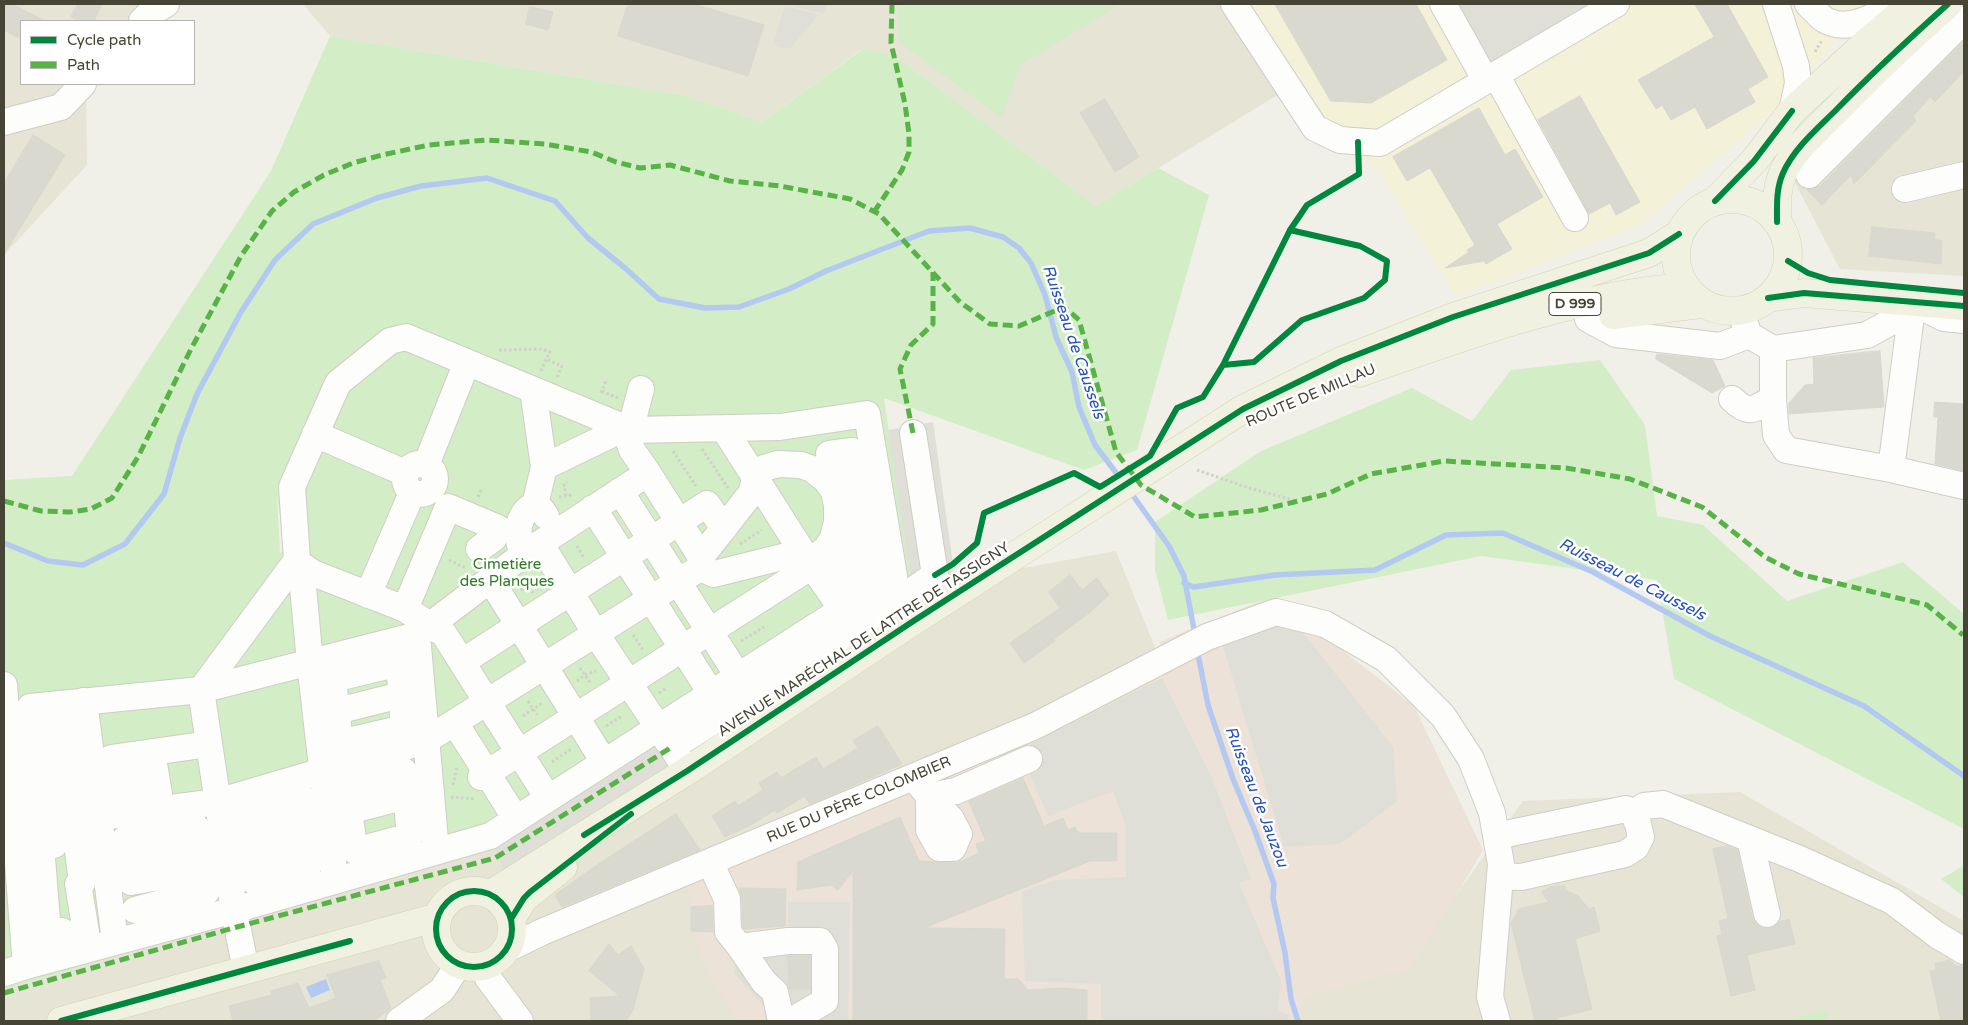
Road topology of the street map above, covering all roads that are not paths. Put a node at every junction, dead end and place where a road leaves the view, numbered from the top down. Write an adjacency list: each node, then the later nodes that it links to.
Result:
1 (166, 4): 10 (street)
2 (1234, 4): 12 (street)
3 (1443, 4): 12 (street)
4 (1616, 4): 12 (street)
5 (1776, 4): 14 (street)
6 (1895, 4): 9 (street)
7 (1912, 4): 14 (main road)
8 (1948, 4): 21 (main road)
9 (1821, 15)
10 (143, 20)
11 (1964, 20): 16 (street)
12 (1490, 79): 20 (street)
13 (82, 85): 15 (street)
14 (1792, 111): 19 (main road)
15 (4, 122)
16 (1809, 175)
17 (1964, 175): 18 (street)
18 (1905, 189)
19 (1715, 201): 21 (main road); 22 (main road)
20 (1576, 218)
21 (1777, 222): 23 (main road)
22 (1679, 234): 25 (main road); 44 (main road)
23 (1788, 261): 24 (main road); 26 (main road)
24 (1964, 293)
25 (1692, 295): 29 (main road, ROUTE DE MILLAU / D 999); 31 (main road); 32 (main road, ROUTE DE MILLAU / D 999)
26 (1768, 298): 28 (main road); 31 (main road)
27 (1964, 306): 28 (main road)
28 (1912, 309): 30 (street); 33 (street); 47 (street)
29 (1588, 319): 31 (street); 32 (main road, ROUTE DE MILLAU / D 999)
30 (1964, 320)
31 (1744, 323): 33 (street)
32 (1468, 336): 44 (main road, ROUTE DE MILLAU / D 999)
33 (1773, 349): 37 (street)
34 (468, 362): 35 (street); 43 (street); 50 (street)
35 (536, 376): 40 (street); 46 (street)
36 (641, 389): 40 (street)
37 (1772, 399): 38 (street); 47 (street)
38 (1732, 400)
39 (805, 423): 41 (street); 45 (street); 54 (street)
40 (623, 428): 41 (street); 46 (street); 48 (street)
41 (728, 428): 49 (street)
42 (913, 433): 88 (street)
43 (316, 434): 50 (street); 62 (street)
44 (1157, 464): 97 (main road, AVENUE MARÉCHAL DE LATTRE DE TASSIGNY)
45 (801, 465): 49 (street); 54 (street)
46 (544, 467): 55 (street)
47 (1891, 469): 51 (street)
48 (648, 473): 52 (street); 56 (street)
49 (756, 477): 57 (street); 64 (street)
50 (419, 479): 55 (street); 67 (street)
51 (1964, 486)
52 (620, 491): 53 (street); 58 (street)
53 (584, 502): 59 (street); 61 (street)
54 (860, 508): 64 (street); 64 (street); 70 (street)
55 (531, 509): 59 (street)
56 (679, 522): 57 (street); 58 (street); 63 (street)
57 (729, 537): 63 (street)
58 (652, 540): 61 (street); 63 (street)
59 (537, 546): 65 (street); 66 (street)
60 (479, 549): 69 (street)
61 (624, 558): 66 (street); 68 (street)
62 (299, 563): 67 (street); 77 (street); 81 (street)
63 (693, 569): 64 (street); 68 (street); 73 (street)
64 (820, 571): 70 (street); 73 (street)
65 (490, 579): 71 (street); 72 (street)
66 (570, 592): 71 (street); 74 (street)
67 (368, 595): 69 (street)
68 (650, 599): 74 (street); 75 (street)
69 (405, 609): 72 (street)
70 (842, 609): 79 (street)
71 (519, 625): 76 (street); 78 (street)
72 (424, 630): 76 (street); 77 (street); 89 (street)
73 (710, 631): 75 (street); 79 (street)
74 (596, 634): 78 (street); 80 (street)
75 (682, 648): 80 (street); 82 (street)
76 (462, 662): 84 (street)
77 (310, 663): 81 (street); 96 (street)
78 (545, 666): 84 (street); 86 (street)
79 (738, 676): 82 (street)
80 (628, 683): 86 (street); 88 (street)
81 (201, 690): 83 (street); 90 (street)
82 (712, 693): 88 (street)
83 (84, 701): 95 (street); 108 (street)
84 (488, 702): 87 (street); 92 (street)
85 (337, 711): 85 (street)
86 (577, 716): 92 (street); 94 (street)
87 (455, 723): 89 (street); 98 (street)
88 (665, 737): 94 (street); 97 (street)
89 (425, 742): 96 (street); 102 (street)
90 (209, 744): 101 (street); 103 (street)
91 (6, 745): 108 (street)
92 (519, 752): 98 (street); 100 (street)
93 (1029, 760): 99 (street)
94 (604, 762): 100 (street)
95 (72, 771): 103 (street); 106 (street)
96 (322, 771): 101 (street); 107 (street)
97 (687, 771): 116 (main road, AVENUE MARÉCHAL DE LATTRE DE TASSIGNY); 121 (main road, AVENUE MARÉCHAL DE LATTRE DE TASSIGNY)
98 (482, 783): 105 (street)
99 (922, 786): 109 (street, RUE DU PÈRE COLOMBIER); 113 (street, RUE DU PÈRE COLOMBIER)
100 (548, 798): 105 (street)
101 (217, 802): 103 (street); 107 (street)
102 (415, 802): 107 (street); 107 (street); 111 (street)
103 (129, 804): 106 (street); 117 (street)
104 (1633, 813): 109 (street); 110 (street); 114 (street)
105 (516, 819): 111 (street)
106 (68, 823): 108 (street); 117 (street)
107 (301, 824): 107 (street); 112 (street); 115 (street)
108 (20, 829): 117 (street); 117 (street)
109 (1496, 836): 114 (street)
110 (1750, 839): 120 (street); 125 (street)
111 (436, 851): 115 (street)
112 (210, 860): 117 (street); 117 (street); 118 (street); 119 (street)
113 (710, 862): 121 (street, RUE DU PÈRE COLOMBIER); 123 (street)
114 (1500, 876): 132 (street)
115 (335, 880): 119 (street)
116 (491, 894): 121 (main road); 124 (main road)
117 (48, 902): 118 (street); 122 (street); 122 (street)
118 (135, 910): 122 (street)
119 (234, 910): 122 (street); 126 (street)
120 (1767, 914)
121 (510, 932): 124 (main road)
122 (111, 940)
123 (740, 948): 130 (street); 131 (street)
124 (454, 949): 126 (main road); 128 (street); 129 (street)
125 (1964, 951)
126 (246, 970): 127 (main road)
127 (61, 1021)
128 (399, 1021)
129 (520, 1021)
130 (781, 1021)
131 (791, 1021)
132 (1497, 1021)

